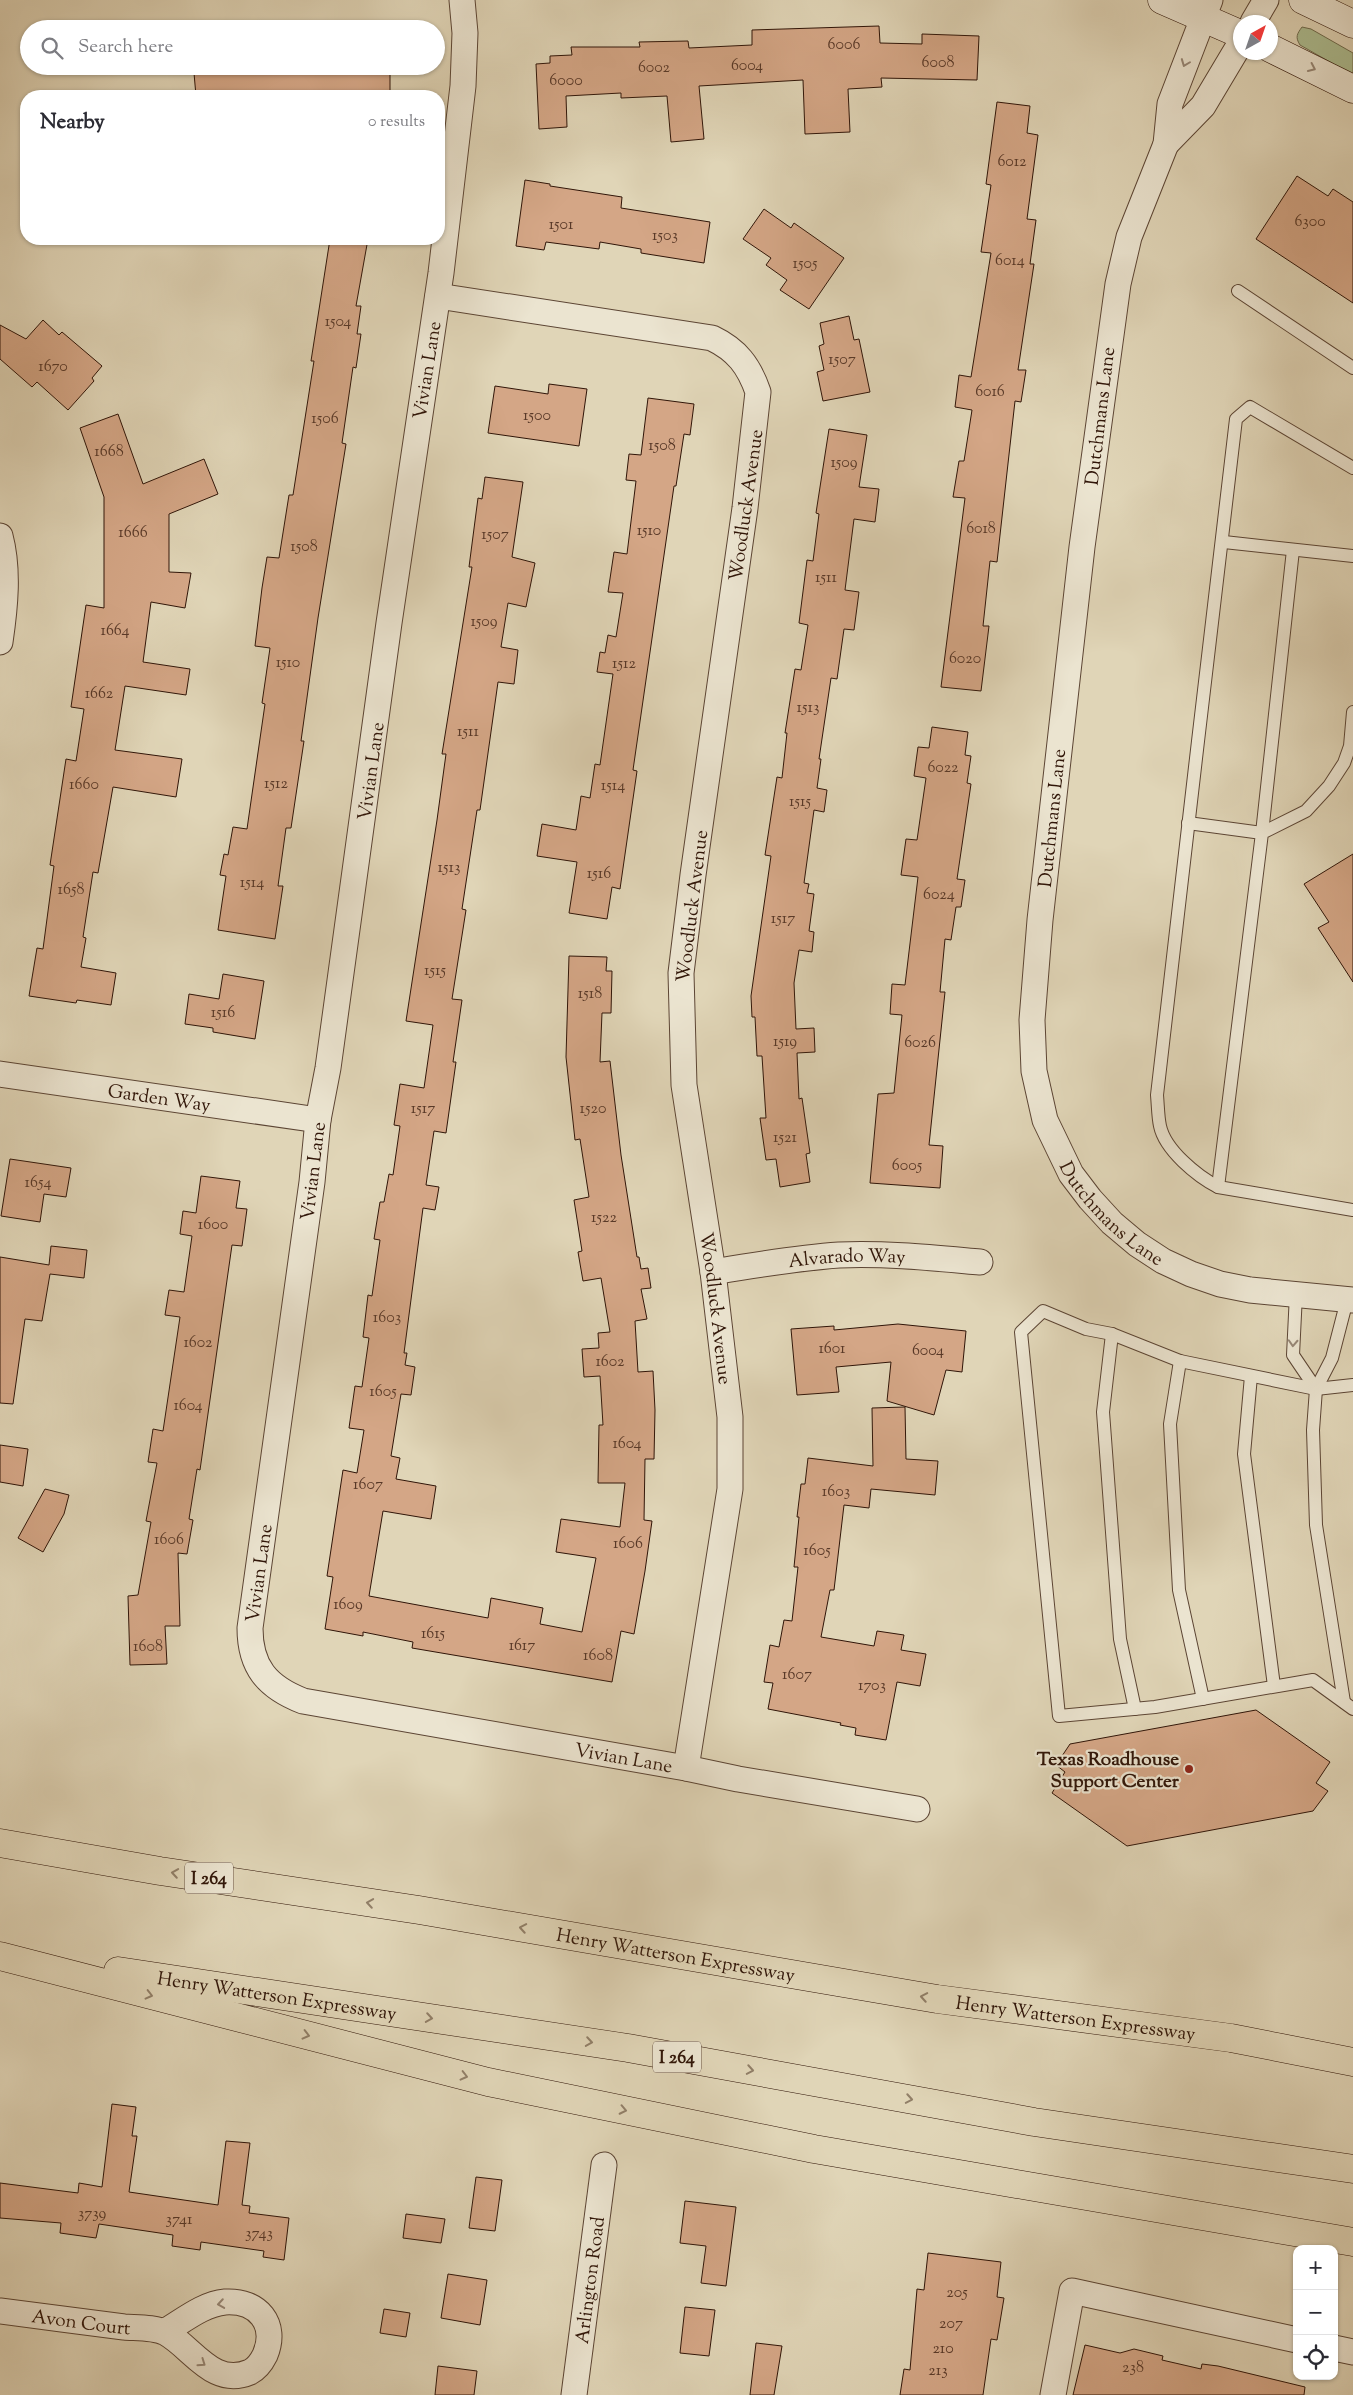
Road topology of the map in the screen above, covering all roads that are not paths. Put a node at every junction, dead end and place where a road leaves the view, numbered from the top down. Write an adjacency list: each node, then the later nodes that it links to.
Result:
1 (462, 0): 13 (street, Vivian Lane)
2 (1162, 0): 5 (main road)
3 (1266, 0): 6 (street)
4 (1303, 0): 7 (main road)
5 (1206, 9): 8 (main road); 12 (street, Dutchmans Lane, one-way to 12)
6 (1257, 15)
7 (1353, 24)
8 (1233, 29)
9 (1278, 52): 11 (main road, one-way to 11)
10 (1233, 56): 12 (street, Dutchmans Lane)
11 (1353, 89)
12 (1166, 144): 33 (street, Dutchmans Lane)
13 (445, 237)
14 (444, 245): 16 (street, Vivian Lane)
15 (1238, 291): 17 (lane)
16 (438, 296): 28 (street, Vivian Lane); 32 (street, Woodluck Avenue)
17 (1353, 368)
18 (1353, 468): 20 (lane)
19 (0, 536): 23 (street)
20 (1224, 542): 21 (lane); 25 (lane)
21 (1294, 550): 22 (lane); 26 (lane)
22 (1353, 556)
23 (0, 642)
24 (1353, 712): 26 (lane)
25 (1188, 823): 26 (lane); 29 (lane)
26 (1262, 834): 29 (lane)
27 (0, 1074): 28 (street, Garden Way)
28 (318, 1120): 44 (street, Vivian Lane)
29 (1218, 1187): 30 (lane)
30 (1353, 1210)
31 (980, 1262): 32 (street, Alvarado Way)
32 (713, 1272): 44 (street, Woodluck Avenue)
33 (1296, 1294): 34 (street, Dutchmans Lane); 39 (lane, one-way to 39)
34 (1350, 1300): 39 (lane)
35 (1112, 1334): 36 (lane); 43 (lane); 43 (lane)
36 (1180, 1361): 37 (lane); 41 (lane)
37 (1251, 1376): 39 (lane); 40 (lane)
38 (1353, 1385): 39 (lane)
39 (1316, 1389): 42 (lane)
40 (1274, 1686): 41 (lane); 42 (lane)
41 (1203, 1699): 43 (lane)
42 (1348, 1705)
43 (1135, 1709)
44 (686, 1768): 45 (street, Vivian Lane)
45 (917, 1808)
46 (0, 1843): 48 (highway, Henry Watterson Expressway / I 264, one-way to 46)
47 (0, 1954): 52 (highway, Henry Watterson Expressway / I 264, one-way to 52); 53 (highway, one-way to 53)
48 (1231, 2038): 49 (highway); 50 (highway, Henry Watterson Expressway / I 264)
49 (1353, 2046)
50 (1353, 2062)
51 (604, 2166): 59 (street, Arlington Road)
52 (1353, 2168)
53 (1353, 2242)
54 (0, 2311): 55 (street, Avon Court)
55 (164, 2332)
56 (1293, 2339): 60 (street)
57 (1338, 2349): 58 (street)
58 (1353, 2352)
59 (574, 2395)
60 (1053, 2395)

